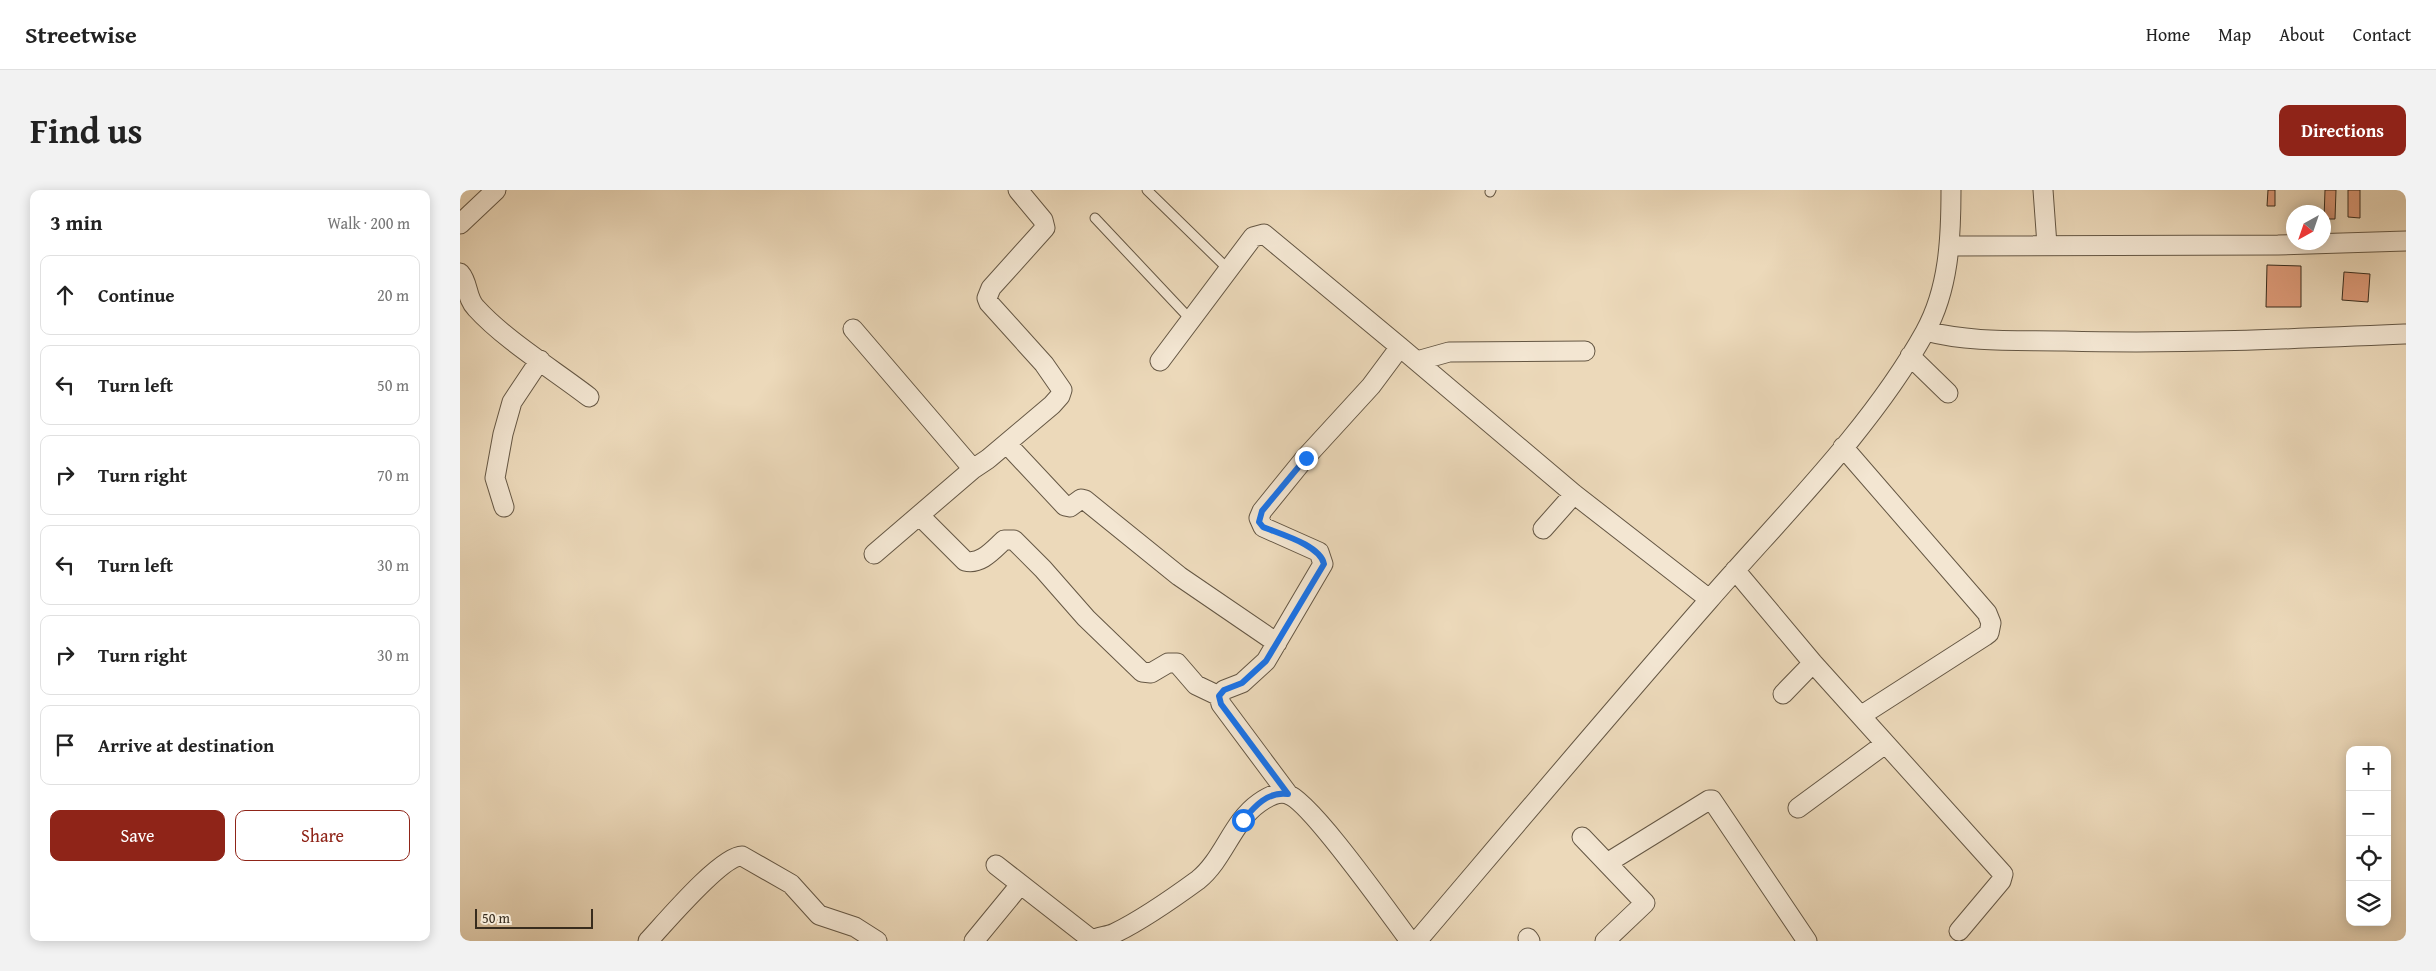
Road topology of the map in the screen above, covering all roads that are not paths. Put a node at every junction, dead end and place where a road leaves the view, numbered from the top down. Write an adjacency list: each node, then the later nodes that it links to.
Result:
1 (496, 190): 7 (street)
2 (1018, 190): 25 (street)
3 (1147, 190): 11 (lane)
4 (1951, 190): 10 (street)
5 (2043, 190): 9 (street)
6 (1095, 218): 13 (lane)
7 (460, 224)
8 (2406, 240): 9 (street)
9 (2047, 245): 10 (street)
10 (1951, 246): 15 (street)
11 (1230, 270): 13 (street); 17 (street)
12 (460, 273): 20 (street)
13 (1191, 320): 21 (street)
14 (853, 329): 27 (street)
15 (1926, 331): 16 (street); 19 (street)
16 (2406, 334)
17 (1400, 347): 22 (street); 35 (street)
18 (1585, 351): 22 (street)
19 (1910, 356): 23 (street); 26 (street)
20 (540, 360): 24 (street); 29 (street)
21 (1160, 361)
22 (1417, 361): 28 (street)
23 (1948, 393)
24 (589, 397)
25 (1007, 444): 27 (street); 35 (street)
26 (1842, 447): 33 (street); 39 (street)
27 (973, 469): 30 (street)
28 (1574, 494): 31 (street); 34 (street)
29 (504, 507)
30 (920, 516): 32 (street); 38 (street)
31 (1543, 529)
32 (874, 554)
33 (1735, 570): 34 (street); 36 (street)
34 (1709, 599): 53 (street)
35 (1276, 643): 38 (street)
36 (1813, 663): 37 (street); 39 (street)
37 (1782, 694)
38 (1219, 696): 41 (street)
39 (1862, 715): 40 (street)
40 (1885, 744): 42 (street); 47 (street)
41 (1288, 794): 48 (street); 52 (street)
42 (1798, 808)
43 (1582, 837): 44 (street)
44 (1607, 863): 54 (street); 55 (street)
45 (996, 865): 46 (street)
46 (1020, 884): 48 (street); 51 (street)
47 (1959, 930)
48 (1095, 940)
49 (648, 941): 50 (street)
50 (877, 941)
51 (974, 941)
52 (1410, 941)
53 (1417, 941)
54 (1605, 941)
55 (1807, 941)

